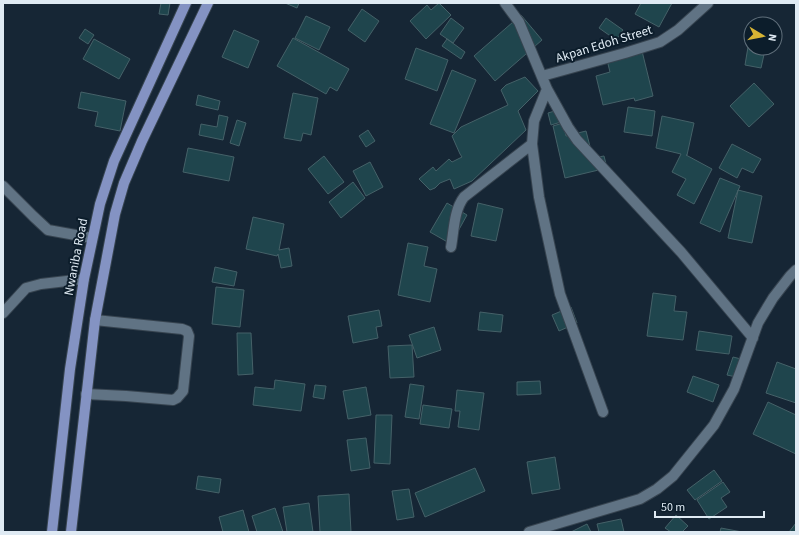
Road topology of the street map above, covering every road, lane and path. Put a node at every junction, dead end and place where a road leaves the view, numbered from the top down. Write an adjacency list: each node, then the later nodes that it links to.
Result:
1 (186, 3): 9 (main road, Nwaniba Road)
2 (208, 3): 14 (main road)
3 (505, 3): 5 (street)
4 (708, 3): 5 (street, Akpan Edoh Street)
5 (542, 76): 6 (street)
6 (547, 89): 7 (street); 15 (street)
7 (532, 144): 10 (street); 17 (street)
8 (3, 186): 9 (street)
9 (92, 238): 12 (main road, Nwaniba Road)
10 (451, 247)
11 (796, 270): 15 (street)
12 (84, 279): 13 (street); 19 (main road, Nwaniba Road)
13 (3, 313)
14 (95, 320): 16 (main road); 16 (street)
15 (753, 338): 18 (street)
16 (86, 394): 20 (main road)
17 (603, 412)
18 (535, 531)
19 (52, 532)
20 (71, 532)

